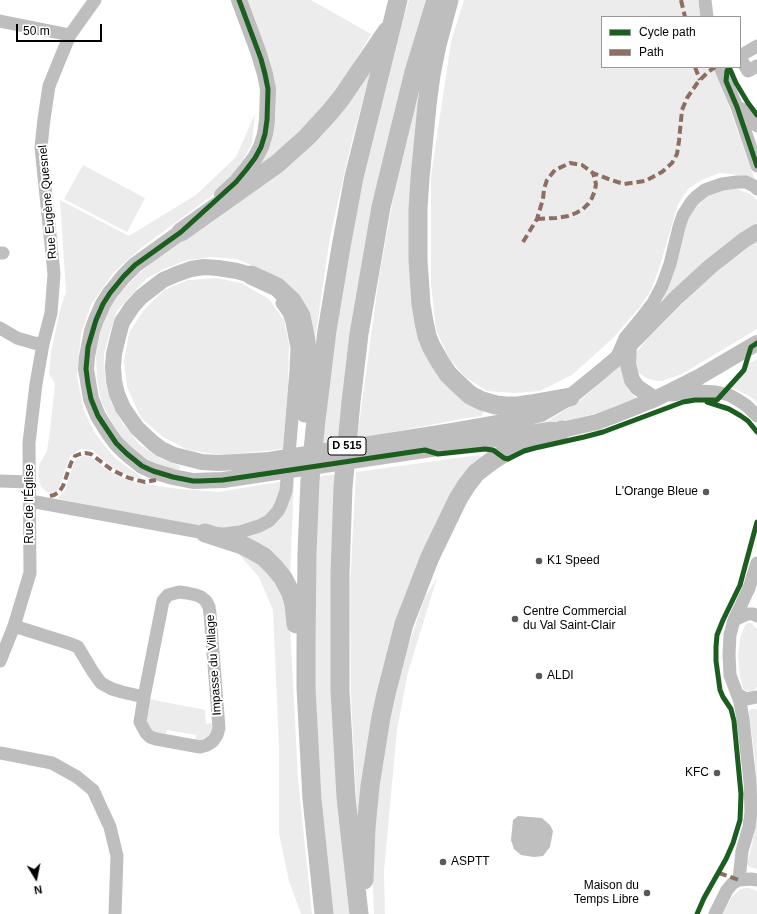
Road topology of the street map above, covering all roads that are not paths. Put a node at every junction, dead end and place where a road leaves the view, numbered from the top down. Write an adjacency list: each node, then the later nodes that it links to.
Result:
1 (95, 0): 10 (street, Rue Eugène Quesnel)
2 (239, 0): 20 (main road)
3 (398, 0): 9 (highway, D 515)
4 (436, 0): 51 (highway, D 515)
5 (449, 0): 29 (highway)
6 (705, 0): 7 (street)
7 (707, 16)
8 (0, 21): 10 (street)
9 (392, 24): 20 (highway); 34 (highway, D 515)
10 (70, 35): 25 (street, Rue Eugène Quesnel)
11 (757, 46): 12 (street)
12 (741, 56)
13 (741, 59): 14 (street)
14 (757, 66)
15 (720, 68): 16 (street)
16 (737, 107): 17 (street); 18 (street)
17 (757, 126)
18 (757, 166)
19 (757, 189): 27 (street)
20 (182, 232): 33 (main road)
21 (750, 236): 26 (main road)
22 (251, 275): 33 (main road); 34 (highway); 38 (street)
23 (0, 328): 25 (street)
24 (757, 343): 28 (main road)
25 (43, 344): 36 (street, Rue de l'Église)
26 (629, 345): 27 (main road); 28 (main road)
27 (616, 359): 29 (main road)
28 (659, 396): 30 (street); 31 (main road)
29 (570, 397): 32 (main road)
30 (757, 416)
31 (562, 430): 32 (main road); 51 (highway)
32 (385, 449): 33 (main road)
33 (270, 466)
34 (310, 480): 43 (highway, D 515)
35 (0, 481): 36 (street)
36 (29, 482): 37 (street, Rue de l'Église)
37 (30, 501): 38 (street); 42 (street, Rue de l'Église)
38 (205, 533): 43 (highway)
39 (757, 563): 41 (street)
40 (757, 616): 41 (street)
41 (734, 620): 45 (street)
42 (14, 626): 44 (street, Rue de l'Église); 46 (street)
43 (306, 646): 53 (highway, D 515)
44 (0, 661)
45 (737, 694): 47 (street); 49 (street)
46 (144, 697): 46 (street, Impasse du Village)
47 (757, 697)
48 (0, 753): 52 (street)
49 (739, 880): 50 (street); 54 (street)
50 (757, 880)
51 (358, 907)
52 (115, 914)
53 (324, 914)
54 (715, 914)

